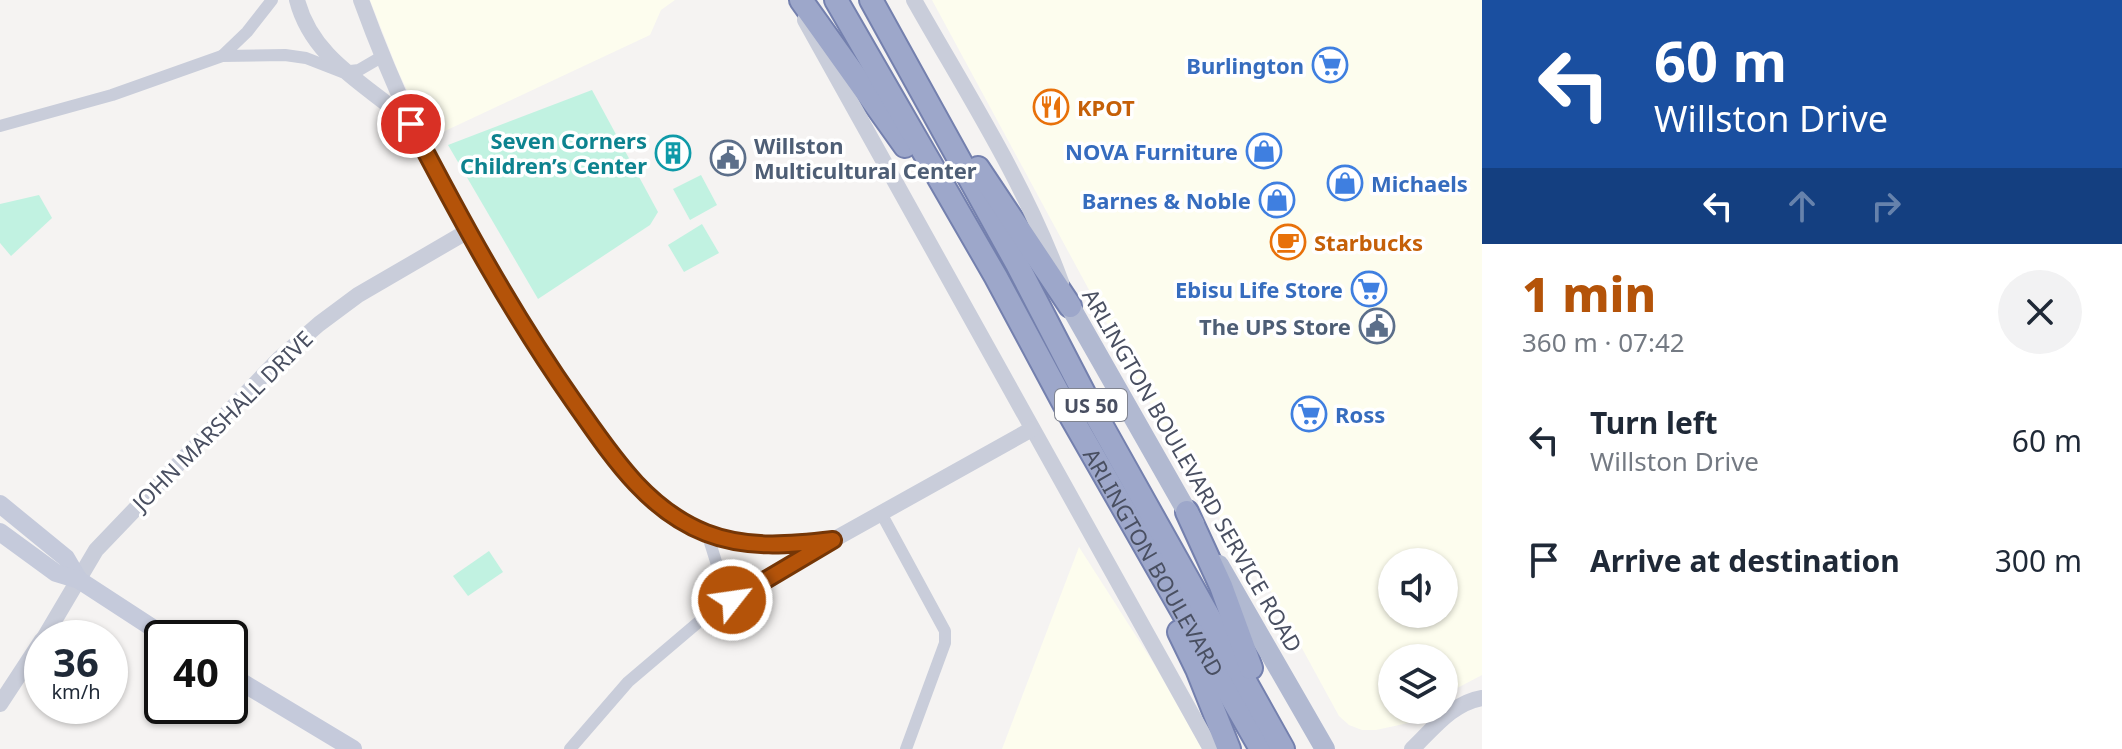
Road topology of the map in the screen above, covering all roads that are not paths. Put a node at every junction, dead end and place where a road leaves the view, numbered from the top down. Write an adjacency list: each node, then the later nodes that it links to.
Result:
1 (272, 0): 9 (street)
2 (297, 0): 12 (street)
3 (361, 0): 10 (street)
4 (793, 0): 19 (street)
5 (801, 0): 16 (highway)
6 (836, 0): 16 (highway, ARLINGTON BOULEVARD / US 50)
7 (871, 0): 11 (highway, ARLINGTON BOULEVARD / US 50)
8 (914, 0): 17 (street, ARLINGTON BOULEVARD SERVICE ROAD)
9 (222, 56): 12 (street); 14 (street)
10 (383, 56): 12 (street); 13 (street)
11 (904, 59): 17 (highway); 34 (highway, ARLINGTON BOULEVARD / US 50)
12 (342, 72): 13 (street)
13 (411, 124): 15 (street)
14 (0, 126)
15 (468, 231): 24 (street); 26 (street, JOHN MARSHALL DRIVE)
16 (996, 277): 18 (highway, ARLINGTON BOULEVARD / US 50)
17 (1070, 306): 21 (main road, ARLINGTON BOULEVARD SERVICE ROAD)
18 (1069, 413): 39 (highway); 40 (highway, ARLINGTON BOULEVARD / US 50)
19 (1032, 429): 22 (street); 38 (street)
20 (0, 504): 26 (main road)
21 (1187, 512): 34 (highway); 41 (main road, ARLINGTON BOULEVARD SERVICE ROAD)
22 (881, 513): 25 (street); 37 (street)
23 (0, 532): 26 (main road)
24 (707, 533): 25 (street); 27 (street)
25 (833, 540): 27 (street)
26 (79, 580): 28 (street, JOHN MARSHALL DRIVE); 29 (main road)
27 (708, 614): 36 (street)
28 (55, 620)
29 (144, 622)
30 (24, 668): 33 (street, JOHN MARSHALL DRIVE)
31 (248, 686): 35 (main road)
32 (1482, 698): 42 (street)
33 (0, 704)
34 (1278, 739)
35 (353, 749)
36 (570, 749)
37 (906, 749)
38 (1211, 749)
39 (1229, 749)
40 (1261, 749)
41 (1325, 749)
42 (1412, 749)

